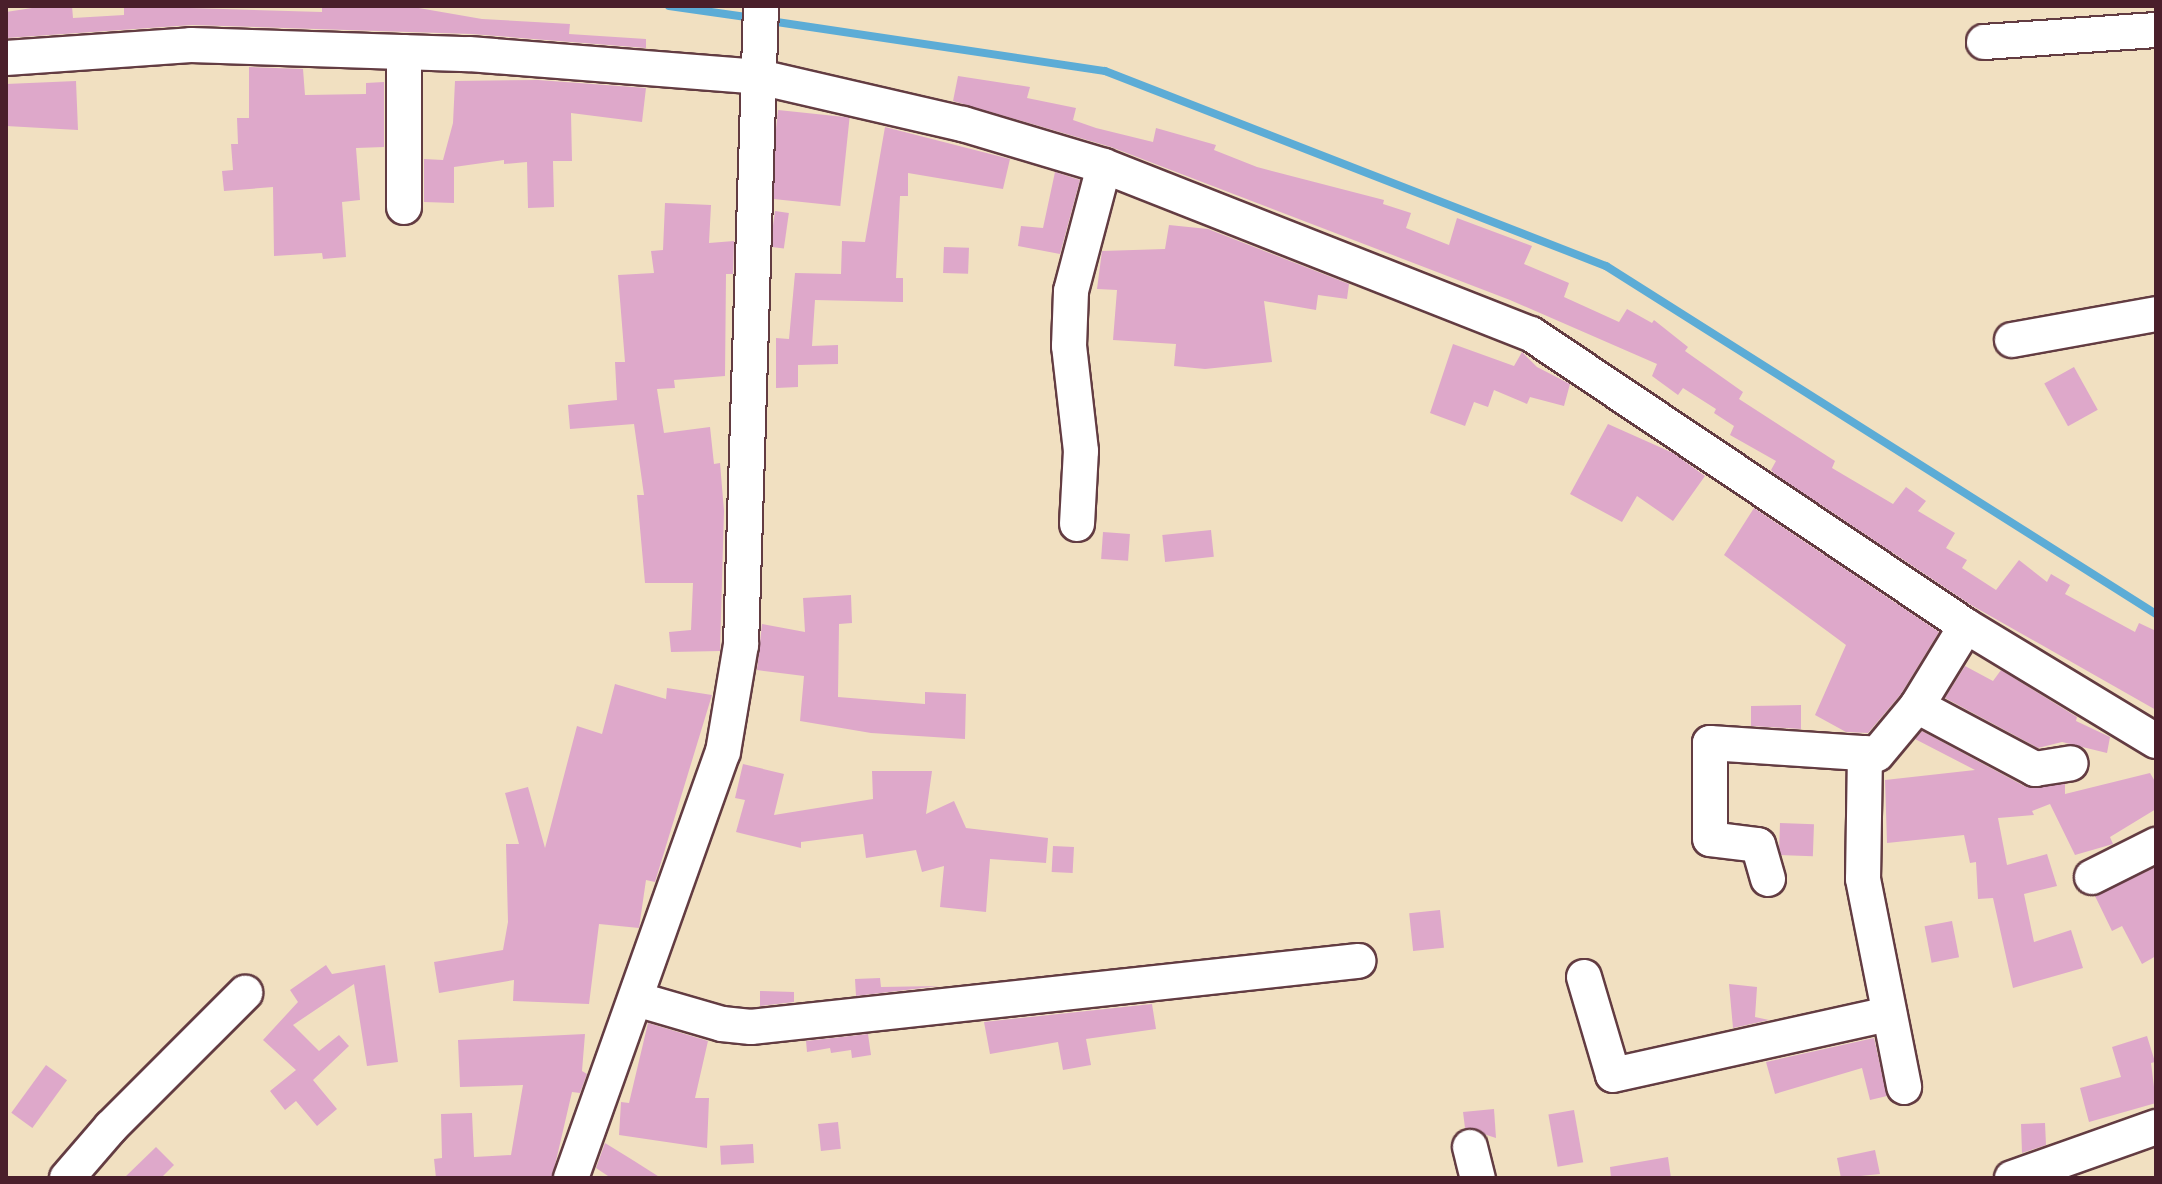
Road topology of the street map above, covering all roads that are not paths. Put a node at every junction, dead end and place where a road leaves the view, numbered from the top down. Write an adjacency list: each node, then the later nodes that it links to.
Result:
1 (761, 6): 6 (street)
2 (2156, 30): 3 (street)
3 (1984, 42)
4 (404, 52): 5 (street); 6 (street); 8 (street)
5 (6, 58)
6 (760, 64): 7 (street); 23 (street)
7 (1104, 166): 11 (street); 12 (street)
8 (404, 207)
9 (2156, 314): 10 (street)
10 (2012, 340)
11 (1077, 524)
12 (1966, 626): 13 (street); 14 (street)
13 (1917, 706): 15 (street); 16 (street)
14 (2156, 741)
15 (1865, 753): 19 (street); 24 (street)
16 (2071, 763)
17 (2156, 845): 18 (street)
18 (2092, 877)
19 (1768, 879)
20 (1358, 961): 23 (street)
21 (1584, 977): 24 (street)
22 (245, 993): 28 (street)
23 (636, 999): 29 (street)
24 (1889, 1014): 25 (street)
25 (1904, 1087)
26 (2156, 1127): 27 (street)
27 (2016, 1177)
28 (67, 1178)
29 (571, 1178)

